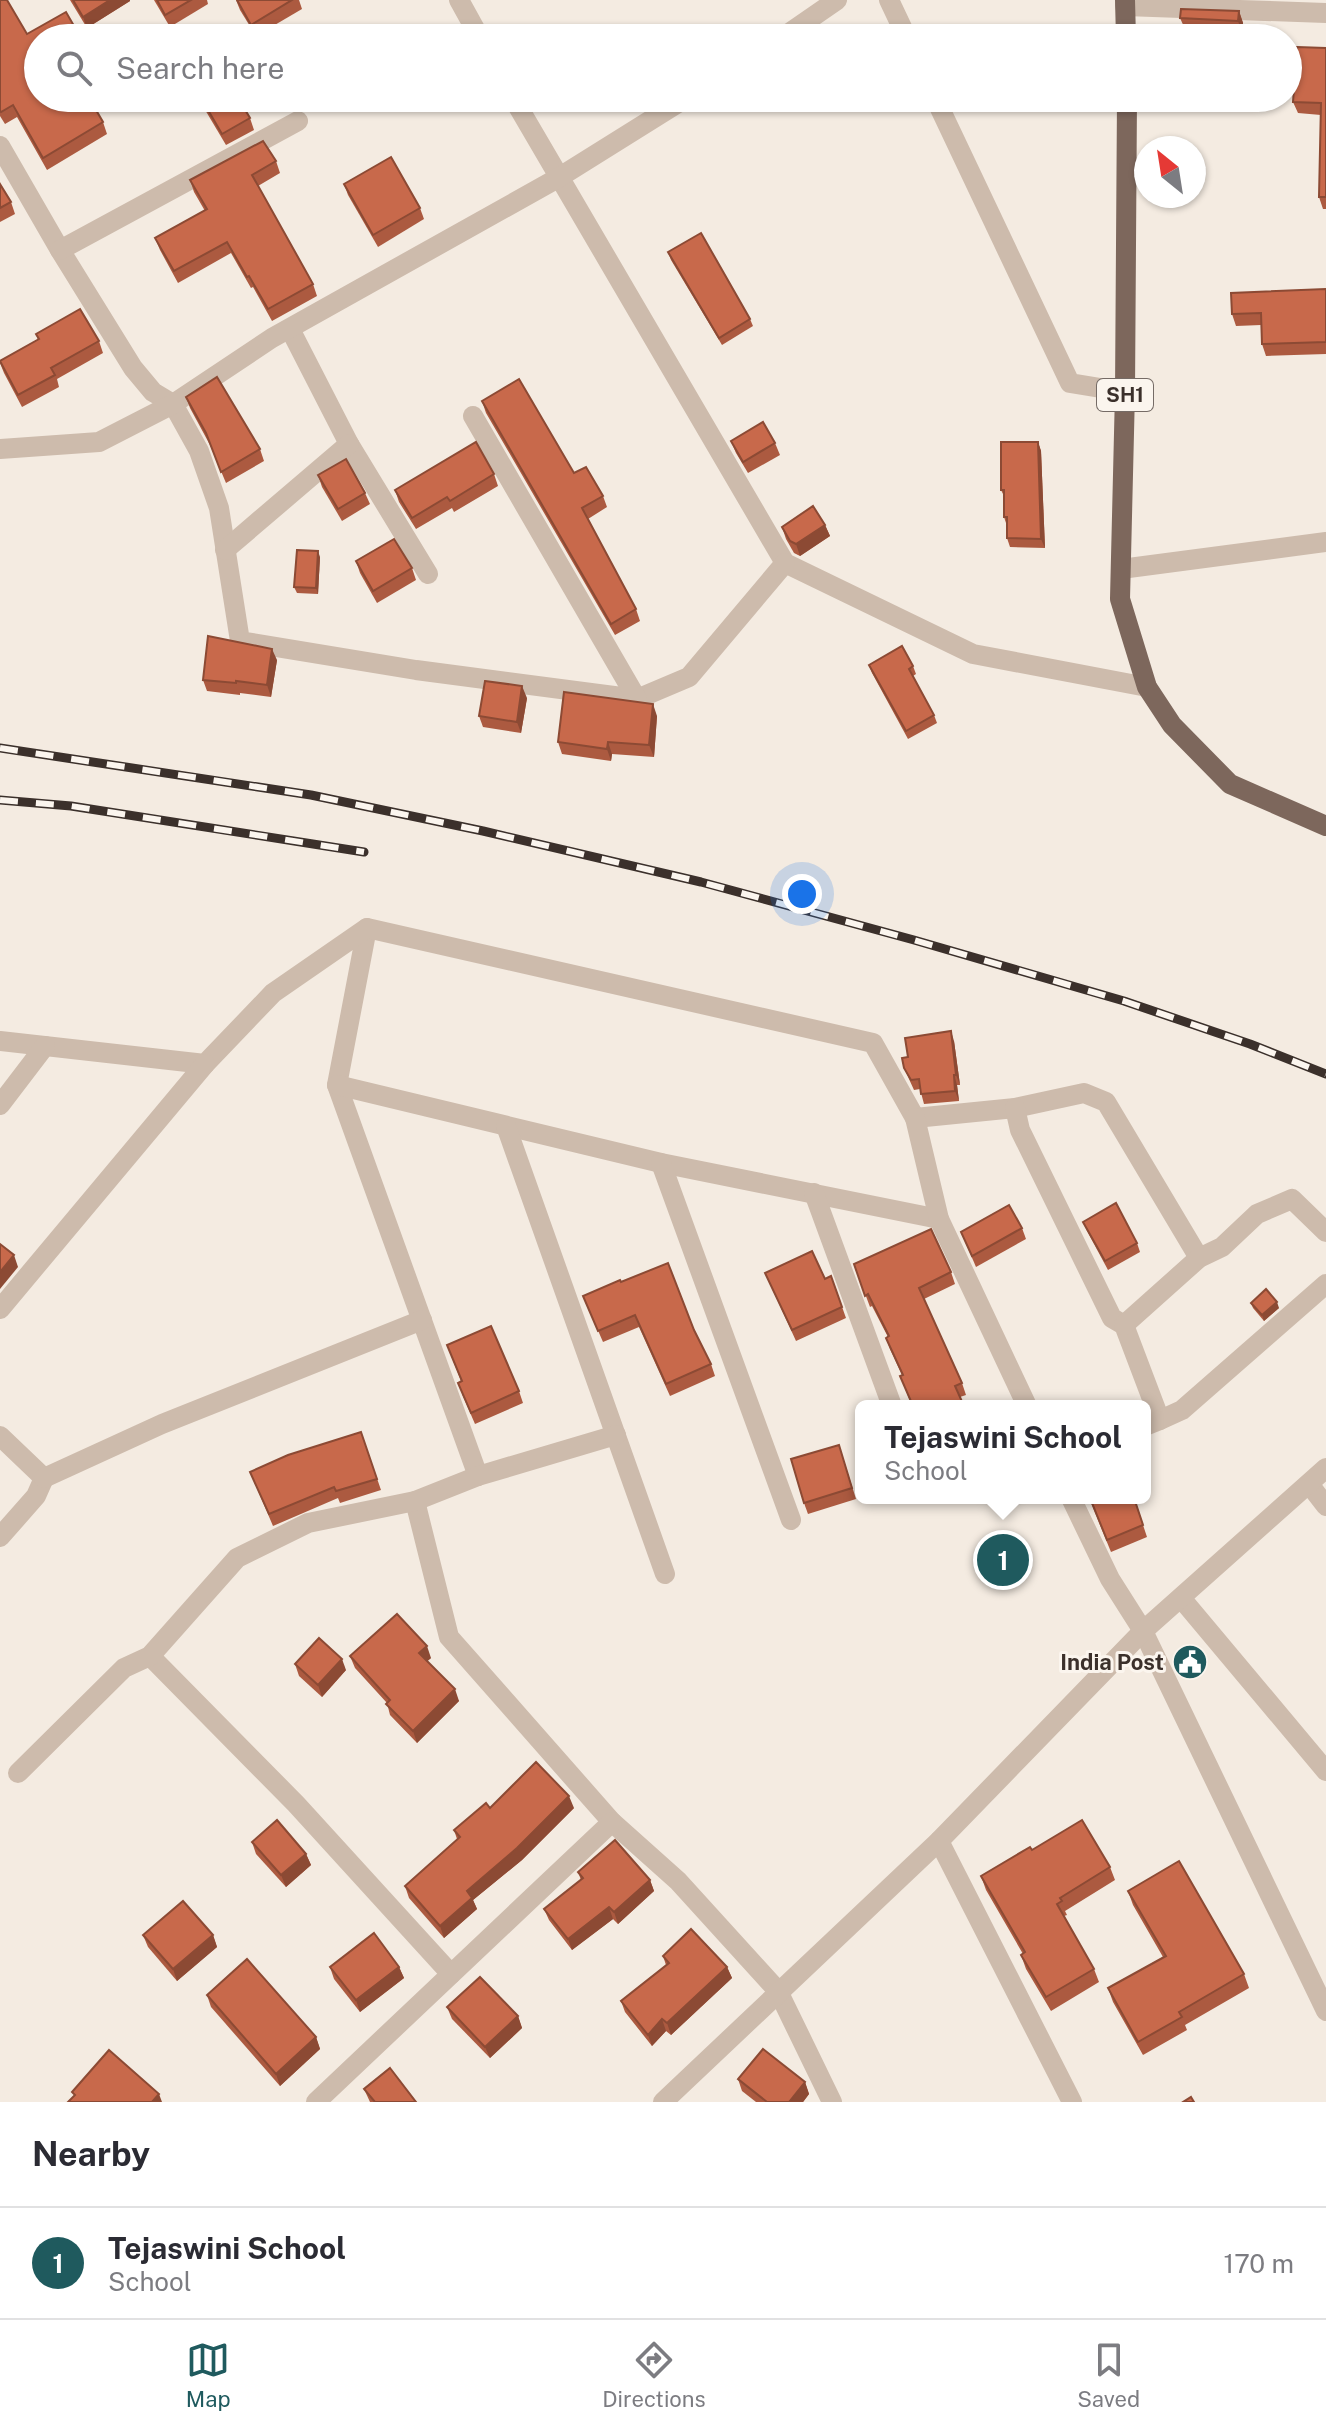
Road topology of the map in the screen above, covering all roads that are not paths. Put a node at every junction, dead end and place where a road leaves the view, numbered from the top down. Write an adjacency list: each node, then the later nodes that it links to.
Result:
1 (459, 0): 6 (street)
2 (837, 0): 7 (street)
3 (889, 0): 8 (street)
4 (1125, 3): 5 (street); 9 (main road)
5 (1326, 13)
6 (472, 24)
7 (802, 24)
8 (900, 24)
9 (1126, 24)
10 (521, 112): 16 (street)
11 (664, 112): 16 (street)
12 (942, 112): 19 (street)
13 (1127, 112): 19 (main road, SH1)
14 (298, 121): 17 (street)
15 (0, 146): 17 (street)
16 (558, 178): 18 (street); 26 (street)
17 (60, 250): 20 (street)
18 (290, 329): 20 (street); 22 (street)
19 (1125, 392): 27 (main road, SH1)
20 (173, 404): 23 (street); 25 (street)
21 (473, 416): 30 (street)
22 (349, 444): 25 (street); 28 (street)
23 (0, 449)
24 (1326, 542): 27 (street)
25 (225, 550): 30 (street)
26 (785, 563): 29 (street); 30 (street)
27 (1121, 569): 29 (main road, SH1)
28 (428, 574)
29 (1147, 687): 31 (main road, SH1)
30 (637, 699)
31 (1326, 826)
32 (367, 928): 35 (street); 36 (street); 39 (street)
33 (0, 1041): 34 (street)
34 (45, 1046): 35 (street); 37 (street)
35 (205, 1064): 47 (street)
36 (337, 1085): 40 (street); 48 (street)
37 (0, 1105)
38 (1015, 1108): 39 (street); 45 (street); 49 (street)
39 (915, 1118): 43 (street)
40 (506, 1126): 41 (street); 54 (street)
41 (661, 1163): 42 (street); 63 (street)
42 (814, 1193): 43 (street); 50 (street)
43 (939, 1219): 51 (street)
44 (1326, 1232): 45 (street)
45 (1199, 1258): 49 (street)
46 (1326, 1284): 53 (street)
47 (0, 1309)
48 (422, 1320): 57 (street); 58 (street)
49 (1124, 1325): 52 (street)
50 (890, 1400)
51 (1024, 1400)
52 (1145, 1400)
53 (1152, 1423)
54 (616, 1435): 57 (street); 65 (street)
55 (0, 1436): 58 (street)
56 (1326, 1468): 59 (street)
57 (478, 1476): 60 (street)
58 (44, 1478): 64 (street)
59 (1309, 1484): 62 (street); 66 (street)
60 (415, 1501): 68 (street); 71 (street)
61 (1074, 1504): 67 (street)
62 (1326, 1506)
63 (791, 1520)
64 (0, 1537)
65 (665, 1574)
66 (1181, 1598): 67 (street); 69 (street)
67 (1143, 1631): 72 (street); 75 (street)
68 (150, 1656): 70 (street); 73 (street)
69 (1326, 1771)
70 (18, 1773)
71 (612, 1822): 73 (street); 74 (street)
72 (939, 1841): 74 (street); 79 (street)
73 (451, 1974): 76 (street)
74 (778, 1991): 77 (street); 78 (street)
75 (1326, 2011)
76 (316, 2102)
77 (663, 2102)
78 (832, 2102)
79 (1072, 2102)

